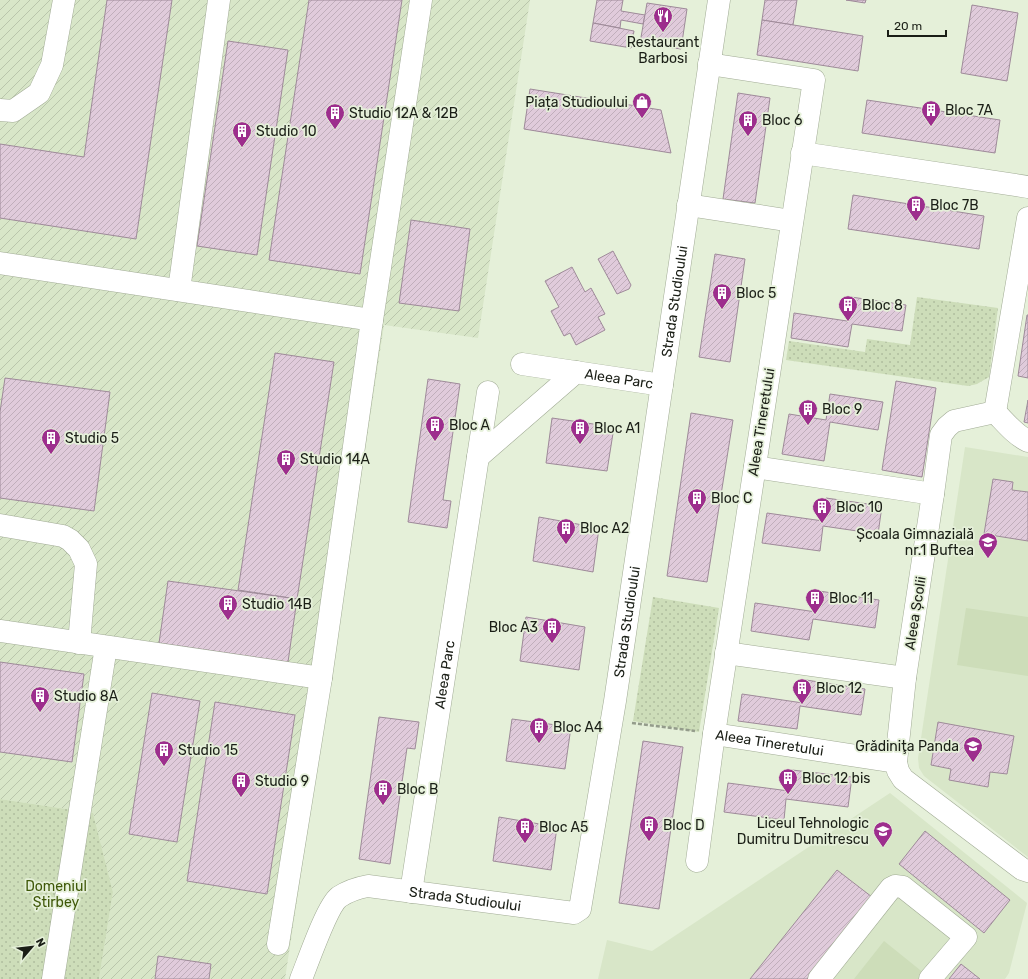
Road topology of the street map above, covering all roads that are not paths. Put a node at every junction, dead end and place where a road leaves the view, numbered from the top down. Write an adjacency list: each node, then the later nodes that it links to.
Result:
1 (64, 0): 6 (street)
2 (219, 0): 13 (street)
3 (421, 0): 15 (street)
4 (719, 0): 5 (street, Strada Studioului)
5 (709, 64): 7 (street, Aleea Tineretului); 9 (street, Strada Studioului)
6 (0, 110)
7 (802, 153): 8 (street); 11 (street, Aleea Tineretului)
8 (1028, 187)
9 (688, 206): 11 (street); 18 (street, Strada Studioului)
10 (1028, 218): 14 (street)
11 (792, 222): 23 (street, Aleea Tineretului)
12 (0, 263): 13 (street)
13 (178, 290): 15 (street)
14 (1022, 290): 20 (street)
15 (372, 320): 30 (street)
16 (522, 364): 17 (street, Aleea Parc)
17 (576, 372): 18 (street, Aleea Parc); 22 (street, Aleea Parc)
18 (662, 386): 36 (street, Strada Studioului)
19 (488, 392): 22 (street, Aleea Parc)
20 (994, 412): 21 (street); 24 (street, Aleea Școlii)
21 (1028, 441)
22 (478, 457): 36 (street, Aleea Parc)
23 (754, 467): 24 (street); 29 (street, Aleea Tineretului)
24 (933, 494): 31 (street, Aleea Școlii)
25 (0, 525): 27 (street)
26 (0, 631): 27 (street)
27 (79, 643): 28 (street)
28 (106, 647): 30 (street); 38 (street)
29 (726, 653): 31 (street); 32 (street, Aleea Tineretului)
30 (321, 678): 37 (street)
31 (905, 678): 33 (street, Aleea Școlii)
32 (714, 734): 33 (street, Aleea Tineretului); 34 (street)
33 (896, 762): 35 (street)
34 (697, 861)
35 (1025, 870)
36 (411, 892): 39 (street, Strada Studioului)
37 (278, 944)
38 (53, 979)
39 (301, 979)
40 (819, 979): 41 (street)
41 (930, 979)

